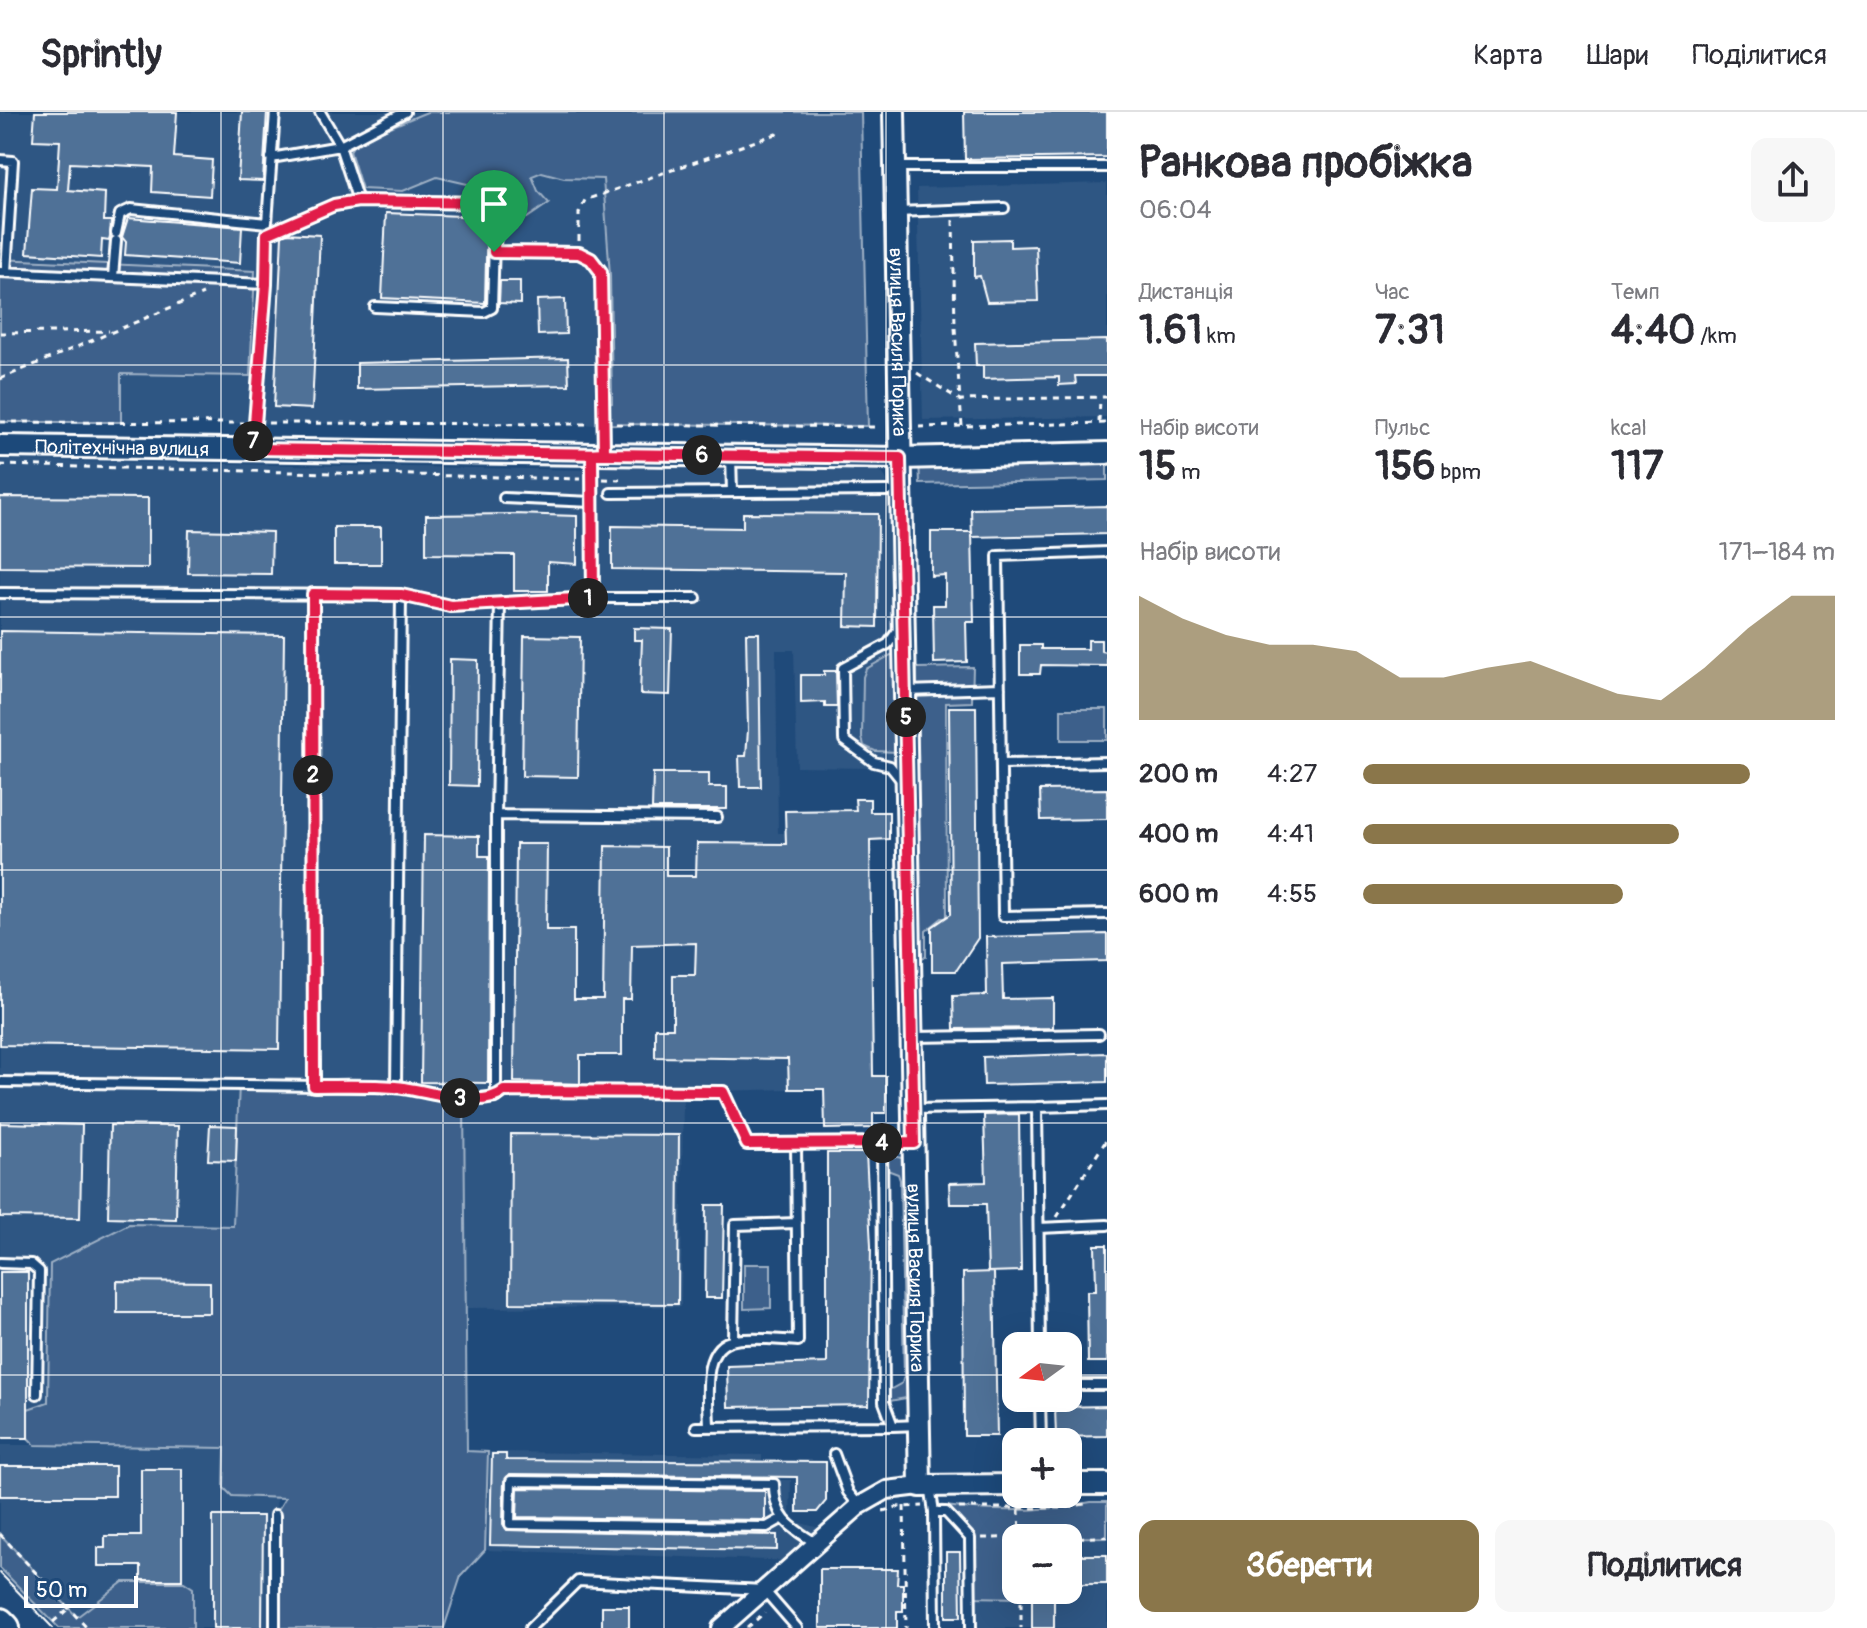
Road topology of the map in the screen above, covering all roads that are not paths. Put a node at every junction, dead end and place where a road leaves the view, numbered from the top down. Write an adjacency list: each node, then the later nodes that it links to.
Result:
1 (275, 112): 6 (lane)
2 (320, 112): 5 (lane)
3 (405, 112): 5 (lane)
4 (894, 112): 8 (street, вулиця Василя Порика)
5 (340, 146): 6 (lane); 10 (lane)
6 (271, 158): 13 (lane)
7 (0, 160): 16 (lane)
8 (894, 167): 9 (lane); 12 (street, вулиця Василя Порика)
9 (1107, 167)
10 (358, 201): 14 (lane); 15 (lane)
11 (1004, 208): 12 (lane)
12 (895, 212): 25 (street, вулиця Василя Порика)
13 (267, 223): 14 (lane); 17 (lane)
14 (267, 234): 18 (lane)
15 (494, 252): 19 (lane); 23 (lane)
16 (3, 272): 17 (lane)
17 (113, 277): 18 (lane)
18 (266, 284): 21 (lane)
19 (375, 307)
20 (0, 446): 21 (street, Політехнічна вулиця)
21 (253, 449): 23 (street, Політехнічна вулиця)
22 (1107, 453): 25 (street, Політехнічна вулиця)
23 (598, 454): 24 (street, Політехнічна вулиця); 30 (lane)
24 (731, 455): 25 (street, Політехнічна вулиця); 27 (lane)
25 (900, 458): 38 (street, вулиця Василя Порика)
26 (888, 491): 27 (lane)
27 (732, 492): 28 (lane)
28 (611, 493)
29 (504, 498): 30 (lane)
30 (592, 502): 35 (lane)
31 (1107, 552): 39 (lane)
32 (0, 593): 33 (lane)
33 (313, 594): 34 (lane); 50 (lane)
34 (401, 595): 37 (lane); 51 (lane)
35 (593, 598): 36 (lane); 37 (lane)
36 (696, 598)
37 (500, 603): 44 (lane)
38 (904, 622): 40 (street, вулиця Василя Порика); 43 (lane)
39 (1000, 688): 40 (lane); 42 (lane)
40 (905, 691): 43 (street, вулиця Василя Порика)
41 (1107, 762): 42 (lane)
42 (1001, 764): 46 (lane)
43 (907, 787): 48 (street, вулиця Василя Порика)
44 (496, 815): 45 (lane); 52 (lane)
45 (717, 817)
46 (1107, 914)
47 (1099, 1034): 48 (lane)
48 (912, 1037): 55 (street, вулиця Василя Порика)
49 (0, 1082): 50 (lane)
50 (314, 1086): 51 (lane)
51 (396, 1087): 52 (lane)
52 (496, 1098): 58 (lane)
53 (1107, 1105): 54 (lane)
54 (1037, 1107): 55 (lane); 61 (lane)
55 (913, 1109): 57 (street, вулиця Василя Порика)
56 (882, 1143): 57 (lane); 58 (lane); 69 (lane)
57 (914, 1143): 68 (street, вулиця Василя Порика)
58 (796, 1144): 59 (lane)
59 (797, 1223): 64 (lane); 64 (lane)
60 (1107, 1225): 61 (lane)
61 (1039, 1228): 63 (lane)
62 (0, 1263): 67 (lane)
63 (1040, 1332)
64 (733, 1340): 71 (lane)
65 (1082, 1385): 66 (lane)
66 (1107, 1385)
67 (37, 1394)
68 (920, 1425): 69 (lane); 76 (street, вулиця Василя Порика)
69 (893, 1426): 71 (lane)
70 (696, 1427): 71 (lane)
71 (709, 1427)
72 (834, 1454): 77 (lane)
73 (1082, 1484): 74 (street)
74 (1107, 1484)
75 (1002, 1487): 76 (street)
76 (929, 1497): 77 (street); 88 (lane); 89 (lane)
77 (859, 1506): 80 (street)
78 (275, 1515): 84 (lane)
79 (783, 1518): 79 (lane); 80 (lane)
80 (816, 1543): 81 (street)
81 (764, 1590): 85 (lane); 86 (street); 87 (lane)
82 (0, 1623): 83 (highway)
83 (5, 1628)
84 (275, 1628)
85 (530, 1628)
86 (721, 1628)
87 (797, 1628)
88 (935, 1628)
89 (971, 1628)

